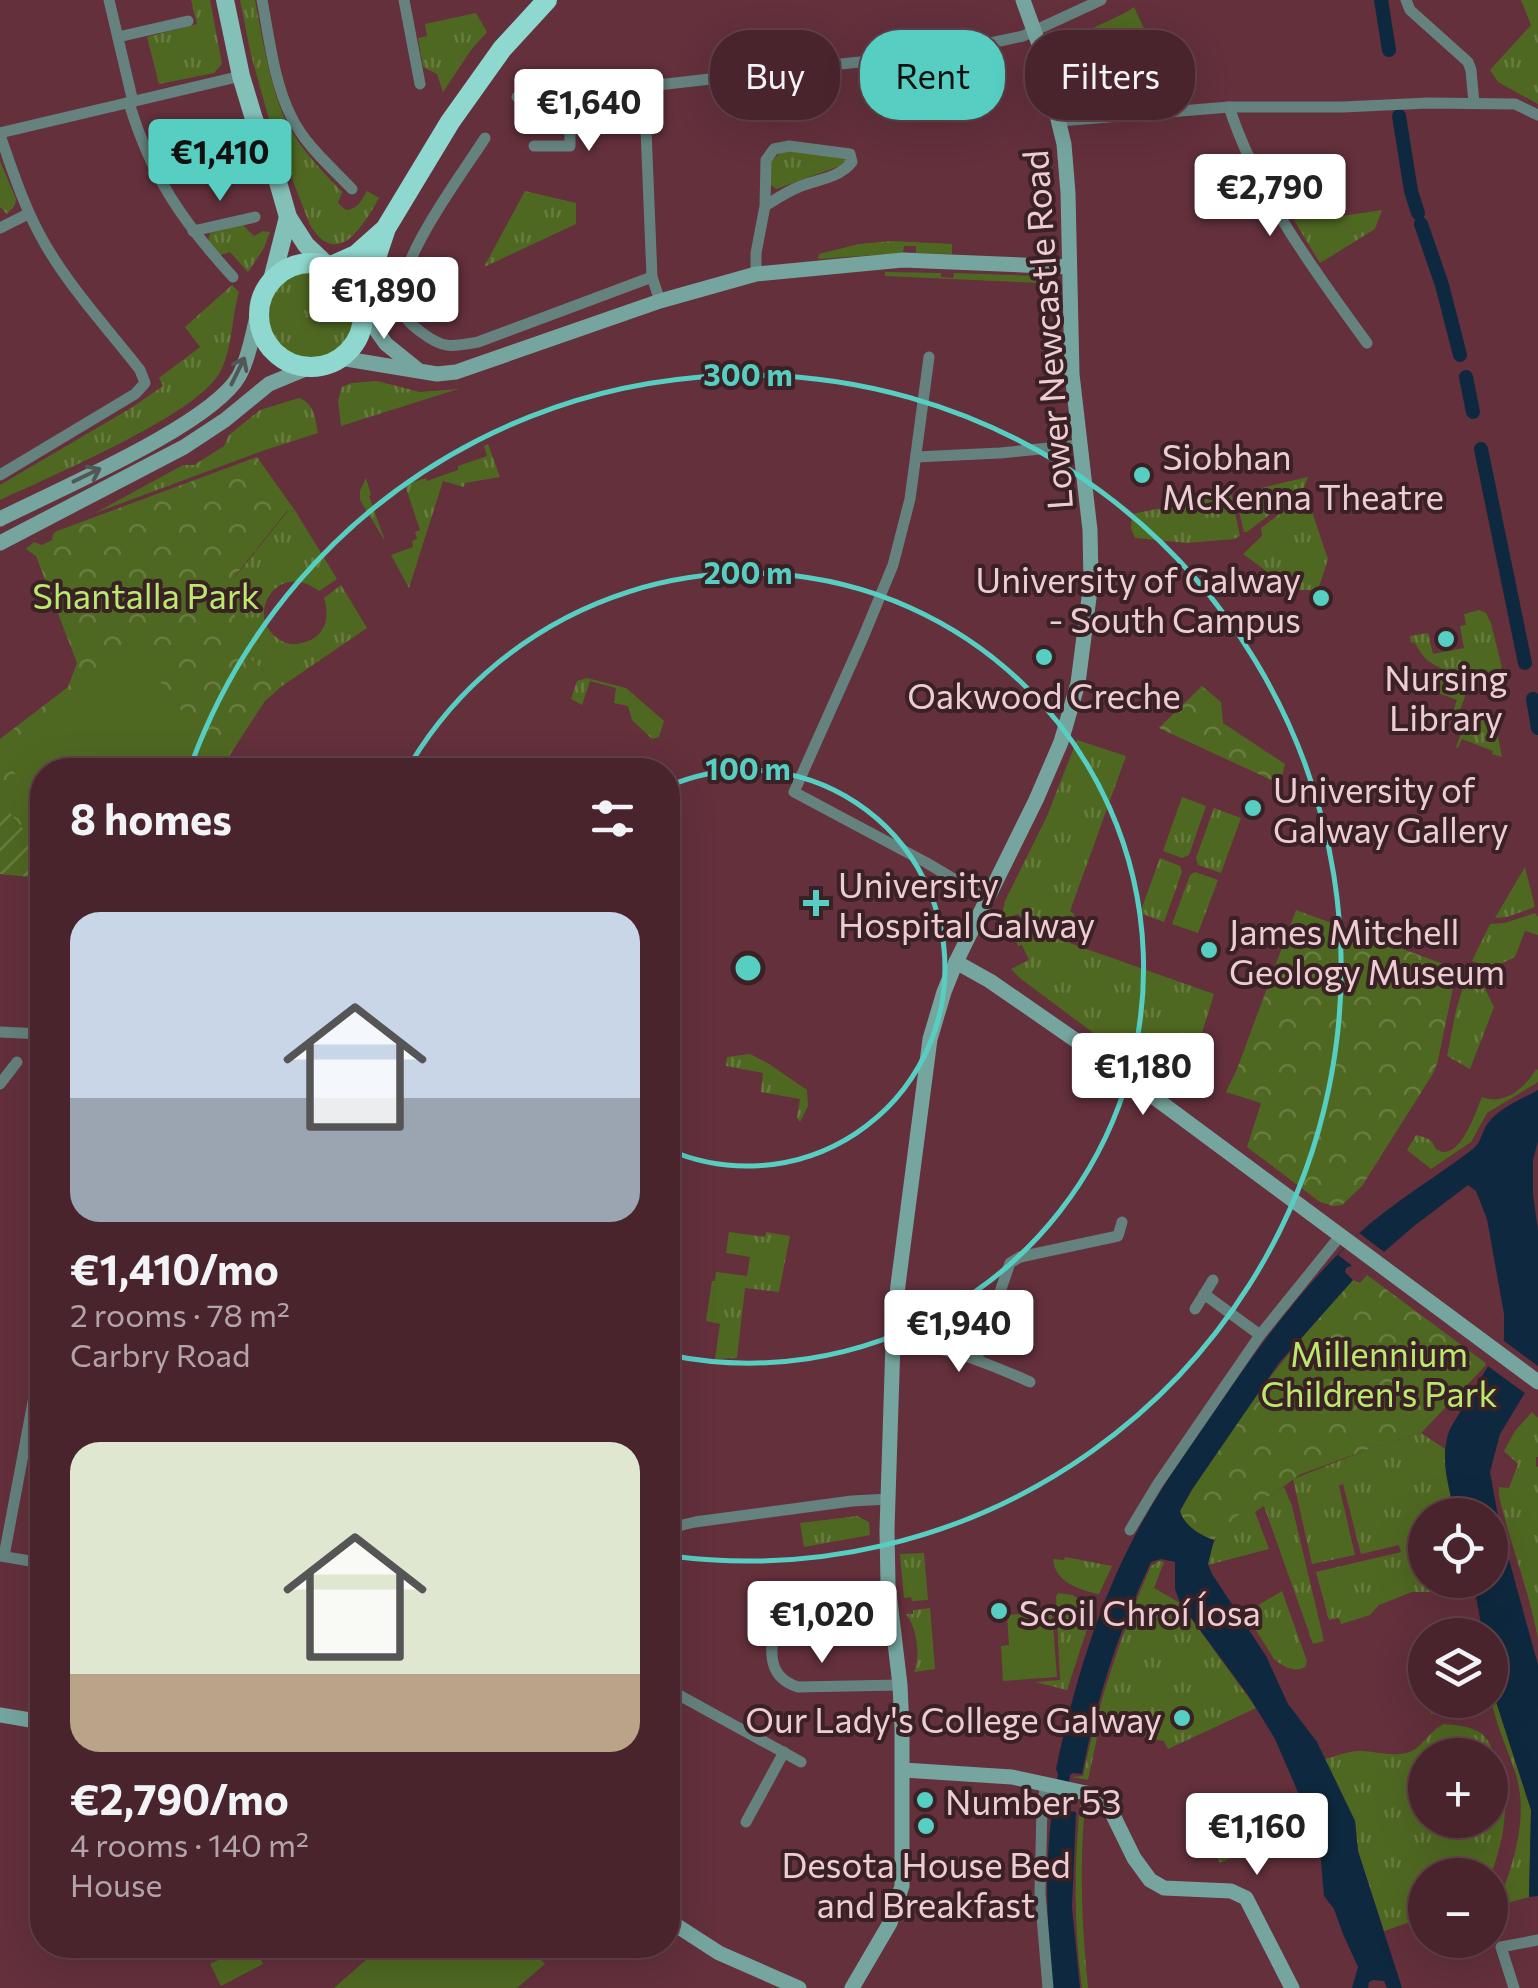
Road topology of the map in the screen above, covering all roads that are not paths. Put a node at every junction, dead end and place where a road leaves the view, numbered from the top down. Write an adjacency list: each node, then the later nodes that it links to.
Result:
1 (109, 0): 12 (street)
2 (225, 0): 13 (main road)
3 (262, 0): 26 (street)
4 (404, 0): 14 (street)
5 (547, 0): 32 (highway)
6 (1023, 0): 10 (main road, Lower Newcastle Road)
7 (1102, 0): 10 (street)
8 (1406, 0): 18 (street)
9 (188, 21): 12 (street)
10 (1035, 30)
11 (1025, 35): 15 (street)
12 (118, 37): 17 (street)
13 (242, 76): 17 (street); 30 (main road)
14 (420, 84)
15 (570, 94): 16 (street); 25 (street)
16 (516, 97)
17 (131, 102): 23 (street); 33 (street)
18 (1474, 103): 20 (street); 21 (street)
19 (645, 104): 37 (street)
20 (1229, 106): 22 (street); 43 (street)
21 (1538, 115)
22 (1060, 121): 35 (main road, Lower Newcastle Road)
23 (0, 134): 28 (street)
24 (485, 138): 37 (street)
25 (534, 146)
26 (352, 189)
27 (765, 206): 27 (street); 36 (street)
28 (28, 214): 31 (street); 50 (street)
29 (255, 217): 33 (street)
30 (288, 217): 34 (main road); 39 (main road)
31 (0, 228)
32 (386, 228): 34 (highway); 41 (highway)
33 (193, 230): 38 (street)
34 (329, 265): 39 (highway); 41 (highway)
35 (1069, 267): 36 (main road); 48 (main road, Lower Newcastle Road)
36 (756, 274): 40 (main road)
37 (652, 276): 40 (street)
38 (233, 277)
39 (272, 280): 42 (highway)
40 (660, 301): 47 (main road)
41 (363, 307): 44 (highway); 47 (main road)
42 (259, 308): 46 (highway); 51 (main road, one-way to 42)
43 (1367, 343)
44 (340, 358): 46 (highway); 47 (main road)
45 (929, 358): 49 (street)
46 (310, 367): 52 (main road)
47 (420, 372)
48 (1079, 444): 49 (street); 53 (main road, Lower Newcastle Road)
49 (916, 457): 53 (street)
50 (2, 470)
51 (0, 519)
52 (0, 543)
53 (987, 899): 54 (main road, Lower Newcastle Road)
54 (956, 962): 60 (main road); 65 (main road, Lower Newcastle Road)
55 (0, 1032): 56 (street)
56 (30, 1033)
57 (17, 1062): 58 (street)
58 (0, 1084)
59 (1122, 1222): 66 (street)
60 (1344, 1240): 64 (street); 68 (main road)
61 (1213, 1280): 62 (street)
62 (1204, 1294): 63 (street); 64 (street)
63 (1195, 1309)
64 (1260, 1335): 72 (street)
65 (894, 1342): 66 (street); 70 (main road, Lower Newcastle Road)
66 (976, 1358): 67 (street)
67 (1030, 1382)
68 (1537, 1382)
69 (30, 1415): 73 (street)
70 (888, 1498): 71 (street); 76 (main road, Lower Newcastle Road)
71 (680, 1526)
72 (1130, 1530)
73 (2, 1556): 74 (street)
74 (30, 1561)
75 (776, 1612): 76 (street)
76 (900, 1685): 82 (main road, Lower Newcastle Road)
77 (680, 1696): 80 (street)
78 (0, 1715): 79 (main road)
79 (30, 1720)
80 (784, 1752): 81 (street); 84 (street)
81 (801, 1762)
82 (903, 1770): 83 (main road); 88 (main road, Lower Newcastle Road)
83 (1051, 1785): 89 (street); 90 (main road)
84 (746, 1822)
85 (680, 1928): 87 (main road)
86 (1538, 1940): 91 (street)
87 (799, 1988)
88 (852, 1988)
89 (1048, 1988)
90 (1292, 1988)
91 (1514, 1988)

